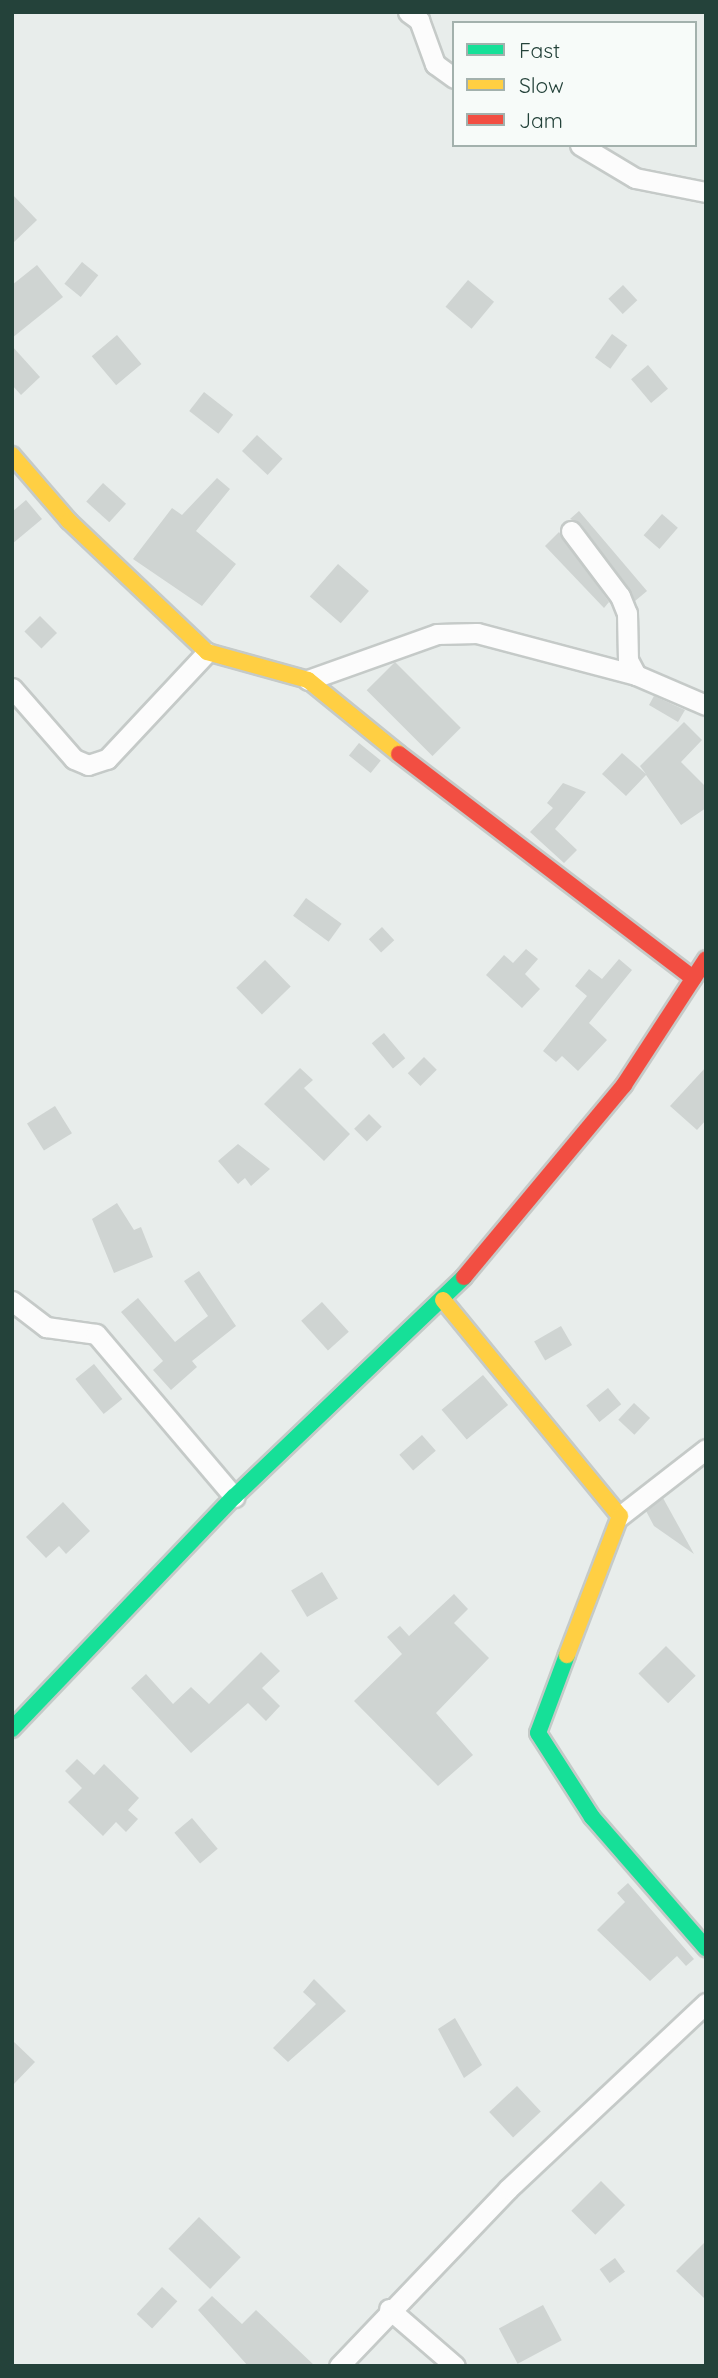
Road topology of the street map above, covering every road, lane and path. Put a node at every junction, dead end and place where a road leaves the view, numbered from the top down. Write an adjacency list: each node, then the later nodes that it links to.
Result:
1 (408, 12): 2 (street)
2 (452, 77)
3 (583, 147): 4 (street)
4 (706, 192)
5 (12, 455): 7 (street)
6 (571, 531): 8 (street)
7 (207, 652): 9 (street); 10 (street)
8 (636, 675): 9 (street); 11 (street)
9 (308, 680): 13 (street)
10 (12, 688)
11 (706, 705)
12 (706, 959): 13 (street)
13 (693, 978): 14 (street)
14 (443, 1300): 17 (street); 18 (street)
15 (12, 1301): 17 (street)
16 (706, 1449): 18 (street)
17 (234, 1497): 19 (street)
18 (620, 1516): 20 (street)
19 (12, 1729)
20 (706, 1948)
21 (706, 2003): 22 (street)
22 (389, 2309): 23 (street); 24 (street)
23 (339, 2366)
24 (455, 2366)

